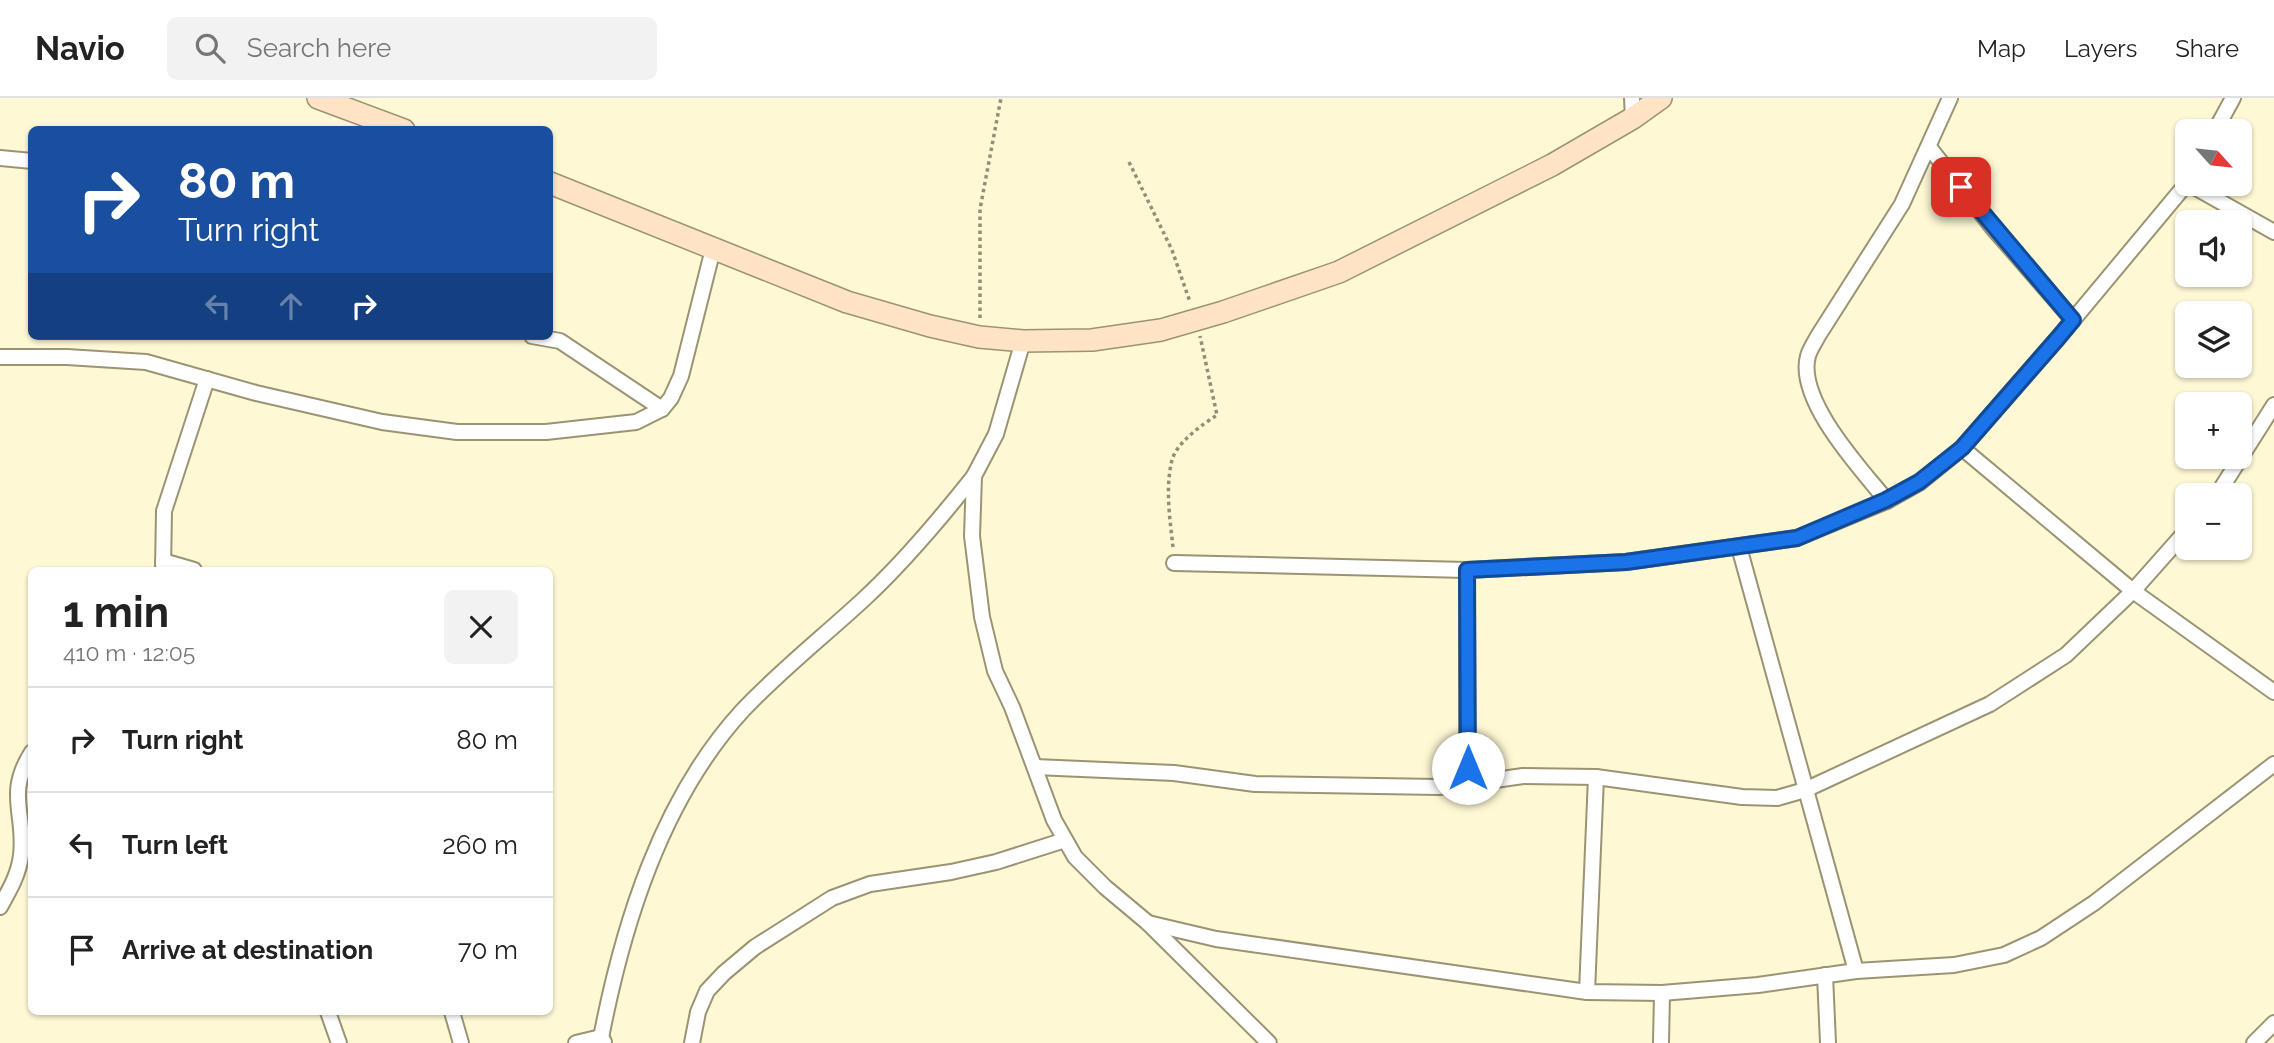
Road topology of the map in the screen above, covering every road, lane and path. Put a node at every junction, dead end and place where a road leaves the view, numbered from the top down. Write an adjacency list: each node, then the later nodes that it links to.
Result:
1 (318, 98): 8 (main road)
2 (1001, 98): 20 (path)
3 (1661, 98): 6 (main road)
4 (1950, 98): 9 (street)
5 (2233, 98): 7 (street)
6 (1633, 108): 18 (main road)
7 (2222, 119)
8 (393, 126)
9 (1929, 147): 19 (street); 30 (street)
10 (0, 158): 11 (street)
11 (28, 161)
12 (1129, 162): 18 (path)
13 (553, 184): 17 (main road)
14 (2177, 196): 19 (street)
15 (2211, 196): 16 (street)
16 (2274, 232)
17 (713, 249): 20 (main road); 26 (street)
18 (1196, 320): 22 (main road); 33 (path)
19 (2073, 320): 27 (street)
20 (979, 337): 22 (main road)
21 (553, 340): 26 (street)
22 (1023, 341): 28 (street)
23 (0, 357): 24 (street)
24 (206, 379): 26 (street); 34 (street)
25 (2274, 405): 29 (street)
26 (662, 410)
27 (1962, 448): 30 (street); 36 (street)
28 (974, 476): 40 (street); 54 (street)
29 (2225, 483)
30 (1886, 500): 32 (street)
31 (2175, 544): 36 (street)
32 (1740, 547): 35 (street); 43 (street)
33 (1174, 564): 35 (street)
34 (163, 566)
35 (1467, 570): 42 (street)
36 (2133, 591): 37 (street); 43 (street)
37 (2274, 692)
38 (28, 760): 45 (street)
39 (2274, 764): 47 (street)
40 (1035, 767): 42 (street); 44 (street)
41 (1595, 777): 42 (street); 43 (street); 49 (street)
42 (1467, 784)
43 (1805, 790): 47 (street)
44 (1065, 840): 46 (street); 58 (street)
45 (0, 907)
46 (1148, 923): 49 (street); 59 (street)
47 (1856, 971): 48 (street)
48 (1825, 975): 50 (street); 61 (street)
49 (1587, 992): 50 (street)
50 (1662, 993): 60 (street)
51 (329, 1015): 55 (street)
52 (453, 1015): 56 (street)
53 (2274, 1023): 62 (street)
54 (602, 1041): 57 (street)
55 (340, 1043)
56 (461, 1043)
57 (576, 1043)
58 (692, 1043)
59 (1269, 1043)
60 (1661, 1043)
61 (1828, 1043)
62 (2254, 1043)

